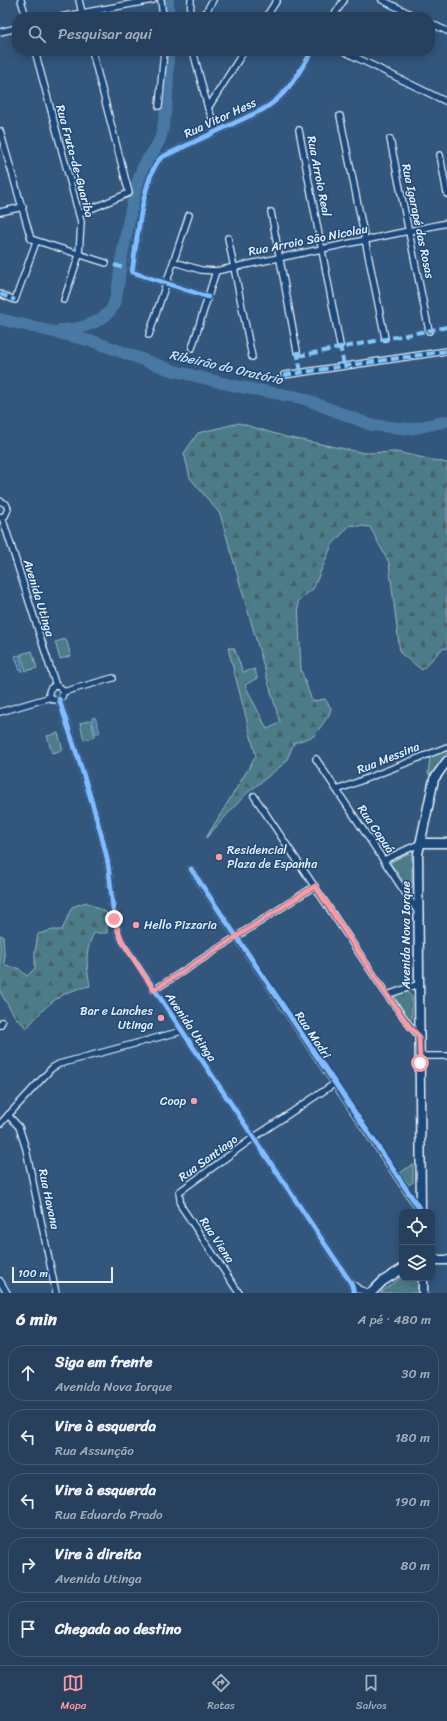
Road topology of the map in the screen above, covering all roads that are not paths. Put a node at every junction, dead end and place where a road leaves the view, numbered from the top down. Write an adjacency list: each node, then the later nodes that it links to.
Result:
1 (21, 0): 10 (street)
2 (79, 0): 11 (street)
3 (152, 0): 12 (street)
4 (161, 0): 13 (street)
5 (191, 0): 14 (street)
6 (213, 0): 15 (street)
7 (277, 0): 16 (street)
8 (344, 0): 17 (street)
9 (382, 0): 18 (street)
10 (25, 12)
11 (82, 12)
12 (92, 12)
13 (162, 12)
14 (190, 12)
15 (206, 12)
16 (269, 12)
17 (336, 12)
18 (407, 12)
19 (435, 25): 21 (street)
20 (12, 29): 22 (street)
21 (447, 31)
22 (0, 32)
23 (36, 56): 43 (street, Rua Fruta-de-Guariba)
24 (93, 56): 43 (street)
25 (164, 56): 31 (street)
26 (194, 56): 32 (street)
27 (241, 56): 32 (street)
28 (309, 56): 34 (street, Rua Vitor Hess)
29 (353, 56): 30 (street)
30 (447, 102)
31 (159, 106)
32 (208, 108): 34 (street)
33 (340, 116): 48 (street)
34 (217, 130): 57 (street, Rua Vitor Hess)
35 (299, 130): 50 (street, Rua Arroio Real)
36 (0, 131): 40 (street)
37 (390, 139): 46 (street, Rua Igarapé das Rosas)
38 (440, 155): 39 (street)
39 (447, 194)
40 (23, 207): 41 (street); 49 (street)
41 (0, 212)
42 (271, 212): 52 (street)
43 (79, 214): 51 (street, Rua Fruta-de-Guariba)
44 (189, 215): 53 (street)
45 (447, 223): 46 (street, Rua Arroio São Nicolau)
46 (409, 231): 48 (street, Rua Arroio São Nicolau); 61 (street, Rua Igarapé das Rosas)
47 (228, 238): 55 (street)
48 (366, 239): 50 (street, Rua Arroio São Nicolau); 63 (street)
49 (36, 242): 51 (street); 58 (street)
50 (321, 248): 52 (street, Rua Arroio São Nicolau); 64 (street, Rua Arroio Real)
51 (79, 255): 54 (street); 60 (street, Rua Fruta-de-Guariba)
52 (278, 256): 55 (street, Rua Arroio São Nicolau); 66 (street)
53 (174, 262): 56 (street, Rua Arroio São Nicolau); 57 (street)
54 (106, 263)
55 (235, 266): 56 (street, Rua Arroio São Nicolau); 68 (street)
56 (216, 271): 59 (street)
57 (167, 283): 59 (street); 62 (street)
58 (0, 294)
59 (208, 297): 65 (street)
60 (64, 300)
61 (429, 331)
62 (149, 336)
63 (385, 338)
64 (340, 345)
65 (192, 348)
66 (297, 351)
67 (447, 352): 69 (street)
68 (252, 357)
69 (284, 375)
70 (0, 501): 71 (street)
71 (1, 517): 73 (street, Avenida Utinga)
72 (113, 678): 74 (street)
73 (56, 686): 74 (street); 75 (street)
74 (63, 692): 76 (street)
75 (51, 697): 76 (street); 77 (street)
76 (59, 699): 91 (street, Avenida Utinga)
77 (0, 712)
78 (447, 747): 81 (street, Rua Messina)
79 (316, 759): 81 (street, Rua Capuá)
80 (447, 762): 83 (main road, Avenida Nova Iorque)
81 (337, 790): 85 (street, Rua Capuá)
82 (254, 796): 87 (street)
83 (421, 843): 84 (main road); 85 (street); 88 (main road, Avenida Nova Iorque)
84 (447, 843)
85 (384, 860): 88 (street, Rua Capuá)
86 (191, 869): 89 (street, Rua Madri)
87 (315, 886): 89 (street); 92 (street)
88 (418, 912): 90 (main road, Avenida Nova Iorque)
89 (235, 937): 91 (street); 97 (street, Rua Madri)
90 (419, 984): 92 (street); 94 (main road, Avenida Nova Iorque)
91 (154, 990): 93 (street, Avenida Utinga)
92 (387, 995): 94 (street)
93 (182, 1031): 98 (street); 100 (street, Avenida Utinga)
94 (419, 1036): 95 (main road, Avenida Nova Iorque)
95 (419, 1056): 96 (street); 103 (main road, Avenida Nova Iorque)
96 (447, 1056)
97 (334, 1084): 100 (street, Rua Santiago); 102 (street, Rua Madri)
98 (8, 1115): 99 (street); 111 (street, Rua Havana)
99 (0, 1124)
100 (253, 1138): 101 (street, Rua Santiago); 109 (street, Avenida Utinga)
101 (179, 1199): 112 (street, Rua Viena)
102 (419, 1209)
103 (421, 1209)
104 (435, 1260): 105 (main road)
105 (447, 1260)
106 (399, 1272): 114 (main road)
107 (0, 1281): 110 (street)
108 (422, 1281): 115 (main road)
109 (351, 1283): 113 (street, Avenida Utinga); 114 (street, Avenida Utinga)
110 (7, 1293)
111 (56, 1293)
112 (240, 1293)
113 (354, 1293)
114 (371, 1293)
115 (423, 1293)

